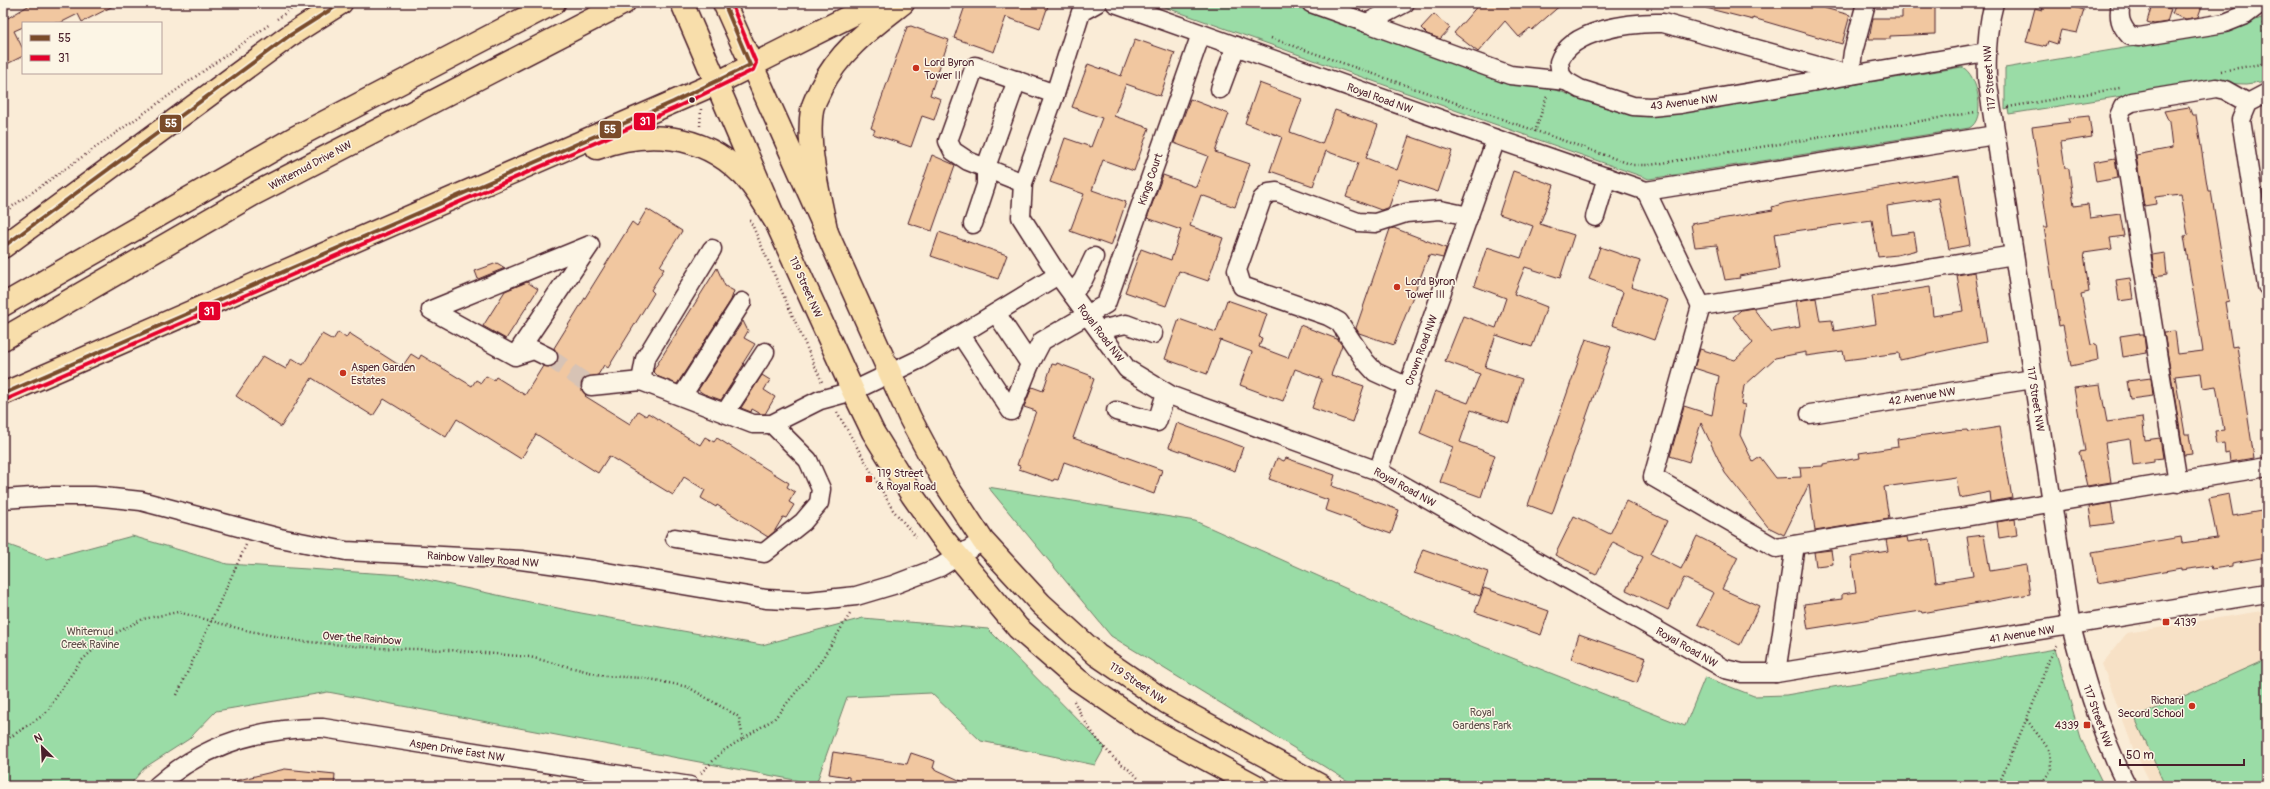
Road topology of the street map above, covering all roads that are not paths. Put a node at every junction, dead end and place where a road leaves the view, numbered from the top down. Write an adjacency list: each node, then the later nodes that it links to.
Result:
1 (341, 3): 42 (main road)
2 (554, 3): 50 (main road)
3 (624, 3): 57 (main road, Whitemud Drive NW)
4 (682, 3): 24 (main road, 119 Street NW)
5 (876, 3): 20 (main road)
6 (903, 3): 41 (main road)
7 (1097, 3): 27 (street, Royal Road NW)
8 (1116, 3): 17 (street, Royal Road NW)
9 (1311, 3): 16 (street)
10 (1405, 3): 16 (street)
11 (1866, 3): 21 (street)
12 (1994, 3): 19 (street, 117 Street NW)
13 (2121, 3): 15 (street)
14 (727, 10): 20 (main road, 119 Street NW)
15 (2261, 10)
16 (1367, 23): 23 (street)
17 (1201, 34): 18 (street, Royal Road NW); 53 (street, Kings Court)
18 (1236, 46): 25 (street); 30 (street, Royal Road NW)
19 (1986, 52): 21 (street, 43 Avenue NW); 29 (street, 117 Street NW)
20 (750, 65): 24 (main road); 41 (main road, 119 Street NW)
21 (1850, 75): 23 (street, 43 Avenue NW); 23 (street, 43 Avenue NW)
22 (1017, 80): 27 (street); 31 (street); 31 (street)
23 (1566, 81)
24 (717, 83): 35 (main road); 39 (main road, 119 Street NW)
25 (1220, 89)
26 (2267, 93): 28 (street)
27 (1055, 94): 33 (street, Royal Road NW)
28 (2248, 103): 37 (street); 77 (street)
29 (1995, 135): 34 (street); 44 (street, 117 Street NW)
30 (1496, 140): 32 (street, Royal Road NW); 36 (street, Crown Road NW)
31 (986, 167): 33 (street); 40 (street)
32 (1607, 177): 34 (street, Royal Road NW); 38 (street)
33 (1023, 182): 46 (street, Royal Road NW)
34 (1646, 190): 51 (street)
35 (465, 192): 39 (main road); 69 (main road)
36 (1469, 216): 66 (street, Crown Road NW); 66 (street)
37 (2262, 216): 47 (street)
38 (1595, 217)
39 (776, 222): 67 (main road, 119 Street NW)
40 (973, 224)
41 (827, 234): 62 (main road, 119 Street NW)
42 (3, 247)
43 (712, 250): 64 (street)
44 (2014, 255): 51 (street); 63 (street, 117 Street NW)
45 (1094, 256): 48 (street)
46 (1058, 275): 48 (street, Royal Road NW); 52 (street)
47 (2267, 286)
48 (1072, 294): 53 (street, Royal Road NW)
49 (742, 302): 70 (street)
50 (3, 305)
51 (1701, 306): 82 (street)
52 (996, 313): 55 (street); 61 (street)
53 (1088, 315): 54 (street, Royal Road NW); 61 (street, Kings Court)
54 (1099, 330): 56 (street); 68 (street, Royal Road NW)
55 (960, 334): 61 (street, Kings Court); 62 (street)
56 (1153, 334)
57 (3, 339)
58 (765, 352): 72 (street)
59 (515, 356): 59 (street); 60 (street)
60 (548, 357)
61 (1030, 364)
62 (890, 374): 67 (street); 81 (main road, 119 Street NW)
63 (2033, 378): 73 (street, 42 Avenue NW); 79 (street, 117 Street NW)
64 (641, 380): 65 (street); 70 (street)
65 (591, 386)
66 (1408, 387): 76 (street, Crown Road NW)
67 (853, 391): 74 (street); 83 (main road, 119 Street NW)
68 (1166, 393): 71 (street); 76 (street, Royal Road NW)
69 (3, 394)
70 (682, 396): 72 (street)
71 (1116, 411)
72 (725, 413): 74 (street)
73 (1810, 414)
74 (772, 424): 80 (street)
75 (2267, 467): 77 (street)
76 (1378, 471): 86 (street, Royal Road NW)
77 (2178, 483): 79 (street)
78 (3, 500): 83 (street, Rainbow Valley Road NW)
79 (2053, 503): 82 (street); 85 (street, 117 Street NW)
80 (675, 538)
81 (983, 541): 83 (street); 91 (main road, 119 Street NW)
82 (1795, 545): 86 (street)
83 (958, 556): 90 (main road, 119 Street NW)
84 (2267, 593): 85 (street, 41 Avenue NW)
85 (2071, 626): 86 (street, 41 Avenue NW); 92 (street, 117 Street NW)
86 (1776, 674)
87 (584, 778): 88 (street, Aspen Drive East NW); 89 (street, Aspen Drive East NW)
88 (157, 786)
89 (688, 786)
90 (1256, 786)
91 (1321, 786)
92 (2127, 786)

